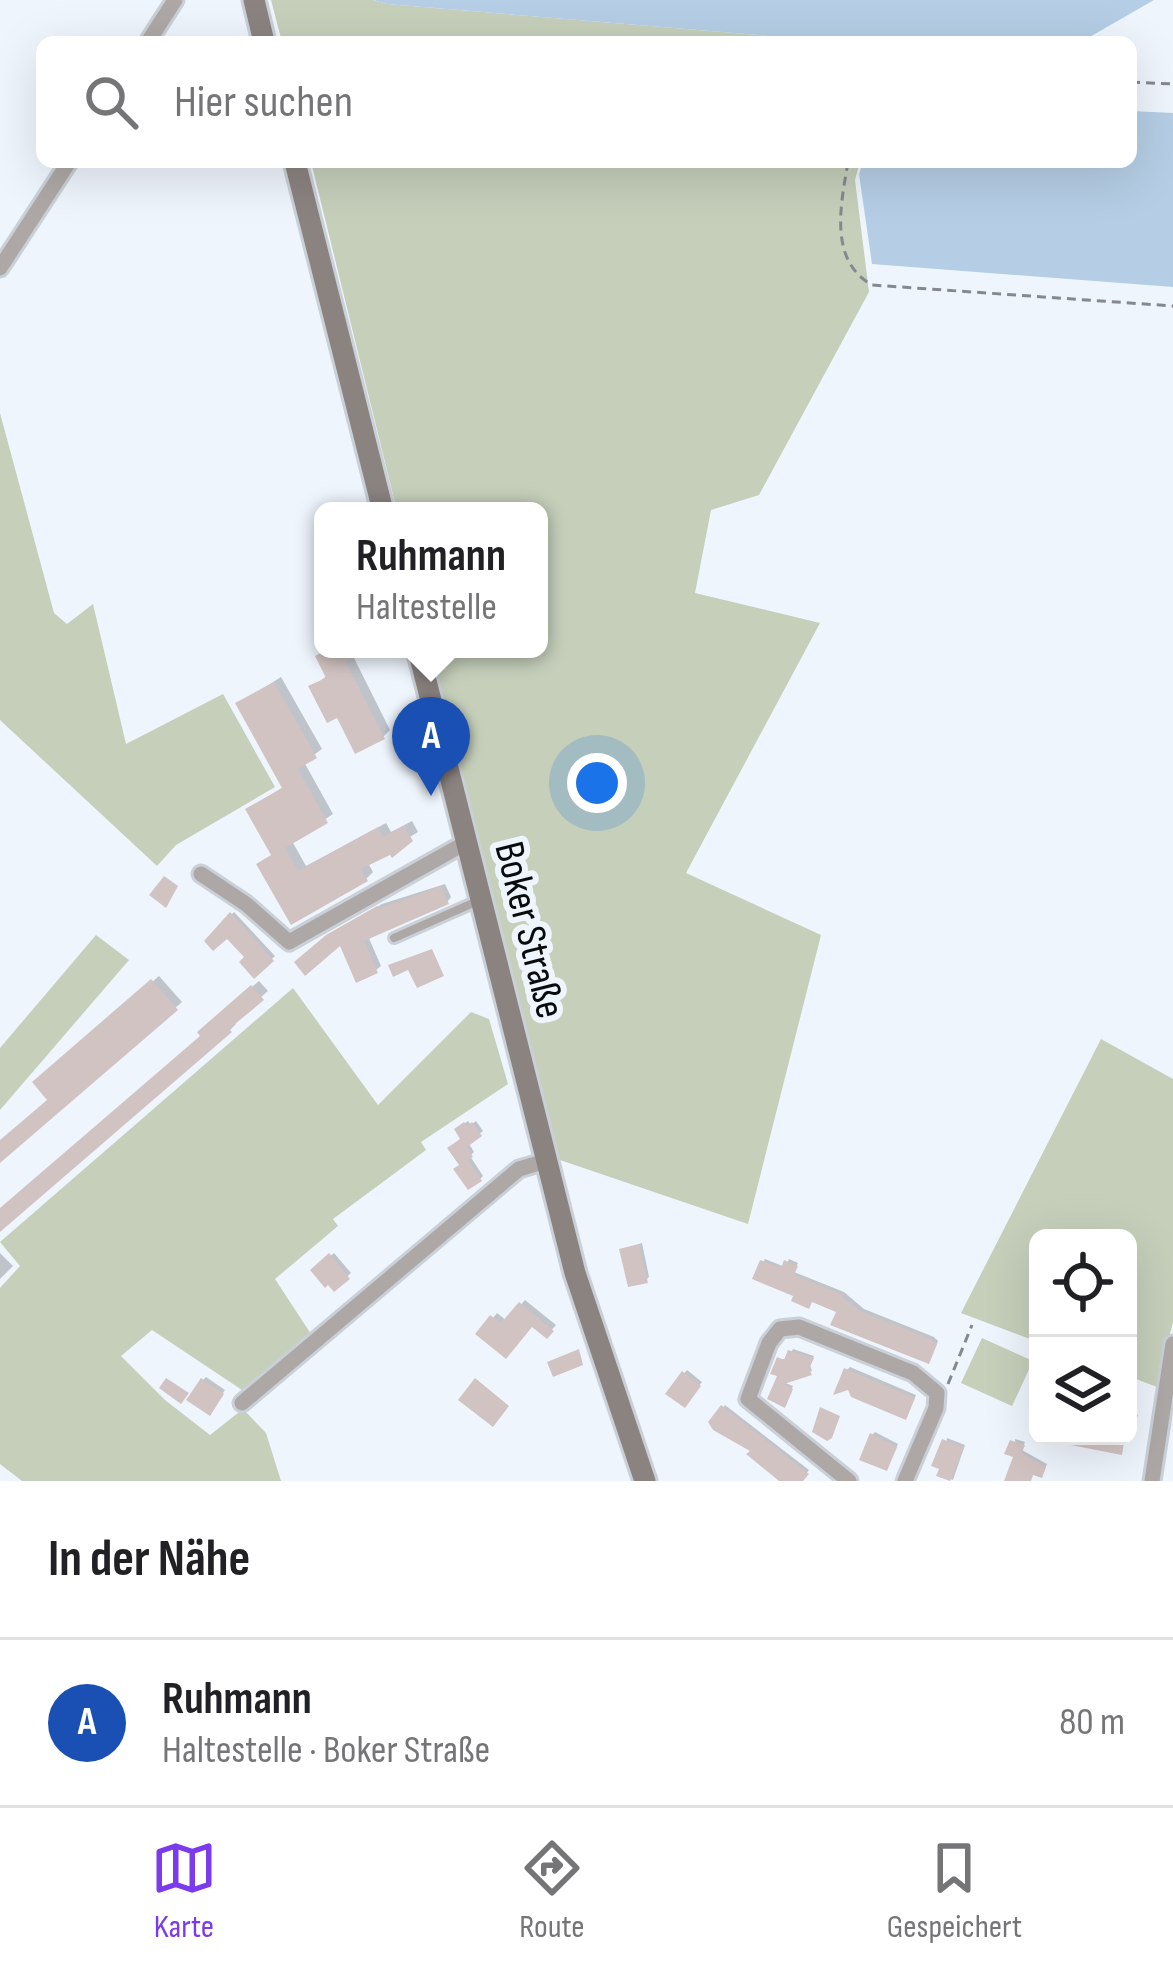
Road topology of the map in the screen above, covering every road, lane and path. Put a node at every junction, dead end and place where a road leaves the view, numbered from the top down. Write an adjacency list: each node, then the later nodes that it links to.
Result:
1 (175, 0): 3 (street)
2 (254, 0): 4 (main road)
3 (152, 36)
4 (263, 36)
5 (1137, 82): 6 (path)
6 (1173, 84)
7 (65, 168): 10 (street)
8 (297, 168): 12 (main road)
9 (847, 168): 11 (path)
10 (0, 268)
11 (1173, 306)
12 (381, 502)
13 (420, 658): 14 (main road, Boker Straße)
14 (466, 842): 15 (street); 16 (main road, Boker Straße)
15 (201, 874)
16 (481, 900): 17 (lane); 18 (main road, Boker Straße)
17 (394, 938)
18 (546, 1161): 22 (street); 23 (main road, Boker Straße)
19 (972, 1325): 21 (path)
20 (1173, 1344): 26 (street)
21 (937, 1393): 24 (street); 25 (street)
22 (242, 1403)
23 (645, 1481)
24 (849, 1481)
25 (905, 1481)
26 (1152, 1481)

